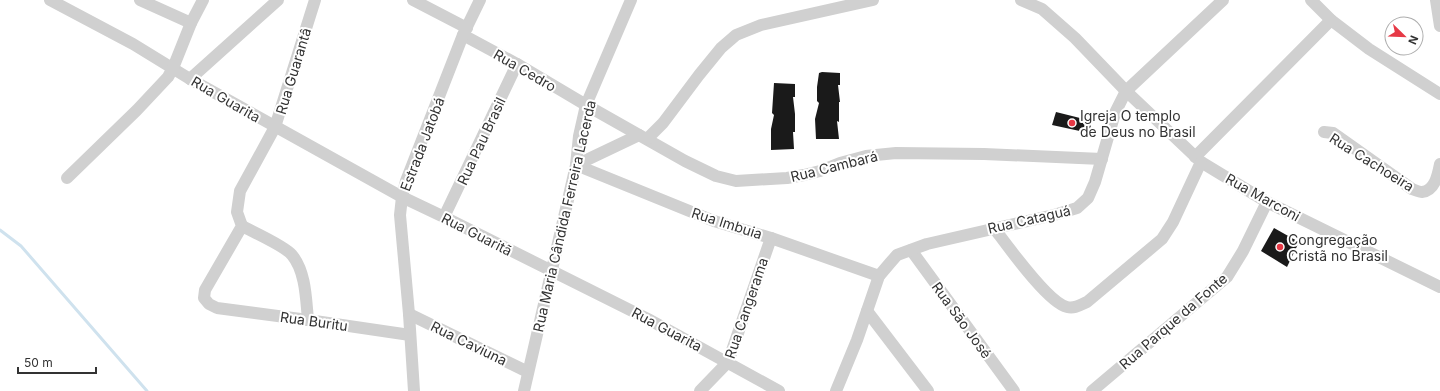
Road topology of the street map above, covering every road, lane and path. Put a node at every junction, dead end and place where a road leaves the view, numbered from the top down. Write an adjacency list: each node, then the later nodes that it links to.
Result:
1 (50, 0): 19 (street, Rua Guarita)
2 (140, 0): 15 (street)
3 (202, 0): 15 (street)
4 (278, 0): 20 (street)
5 (315, 0): 24 (street, Rua Guarantâ)
6 (413, 0): 17 (street, Rua Cedro)
7 (480, 0): 17 (street, Estrada Jatobá)
8 (631, 0): 23 (street, Rua Maria Cândida Ferreira Lacerda)
9 (874, 0): 26 (street)
10 (1021, 0): 21 (street, Rua Marconi)
11 (1223, 0): 21 (street, Rua Cataguá)
12 (1311, 0): 14 (street)
13 (1436, 0): 16 (street)
14 (1331, 20): 22 (street); 28 (street)
15 (191, 23): 19 (street)
16 (1440, 26)
17 (465, 32): 18 (street, Rua Cedro); 32 (street, Estrada Jatobá)
18 (517, 64): 23 (street, Rua Cedro); 34 (street, Rua Pau Brasil)
19 (173, 68): 20 (street, Rua Guarita); 31 (street)
20 (190, 79): 24 (street, Rua Guarita)
21 (1126, 91): 27 (street, Rua Cataguá); 28 (street, Rua Marconi)
22 (1440, 94)
23 (586, 105): 26 (street, Rua Cedro); 30 (street, Rua Maria Cândida Ferreira Lacerda)
24 (275, 127): 32 (street, Rua Guarita); 35 (street, Rua Guarantâ)
25 (1324, 132): 29 (street, Rua Cachoeira)
26 (643, 137): 27 (street, Rua Cambará); 30 (street)
27 (1102, 159): 36 (street, Rua Cataguá)
28 (1198, 160): 33 (street, Rua Marconi); 36 (street)
29 (1440, 164)
30 (576, 165): 37 (street, Rua Imbuia); 39 (street, Rua Maria Cândida Ferreira Lacerda)
31 (67, 178)
32 (402, 197): 34 (street, Rua Guaritã); 43 (street, Estrada Jatobá)
33 (1267, 202): 41 (street, Rua Marconi); 55 (street, Rua Parque da Fonte)
34 (444, 217): 39 (street, Rua Guaritã)
35 (242, 226): 44 (street); 44 (street, Rua Buritu)
36 (994, 228): 38 (street, Rua Cataguá)
37 (770, 238): 40 (street, Rua Imbuia); 46 (street, Rua Cangerama)
38 (911, 250): 40 (street, Rua Cataguá); 54 (street, Rua São José)
39 (552, 272): 46 (street, Rua Guarita); 47 (street, Rua Maria Cândida Ferreira Lacerda)
40 (879, 276): 42 (street, Rua Cataguá)
41 (1440, 287)
42 (867, 311): 52 (street, Rua Cataguá); 53 (street)
43 (409, 314): 45 (street, Estrada Jatobá); 47 (street, Rua Caviuna)
44 (308, 320): 45 (street, Rua Buritu)
45 (410, 335): 48 (street, Estrada Jatobá)
46 (728, 362): 50 (street, Rua Cangerama); 51 (street, Rua Guarita)
47 (528, 372): 49 (street, Rua Maria Cândida Ferreira Lacerda)
48 (414, 391)
49 (524, 391)
50 (700, 391)
51 (779, 391)
52 (836, 391)
53 (928, 391)
54 (1014, 391)
55 (1092, 391)

